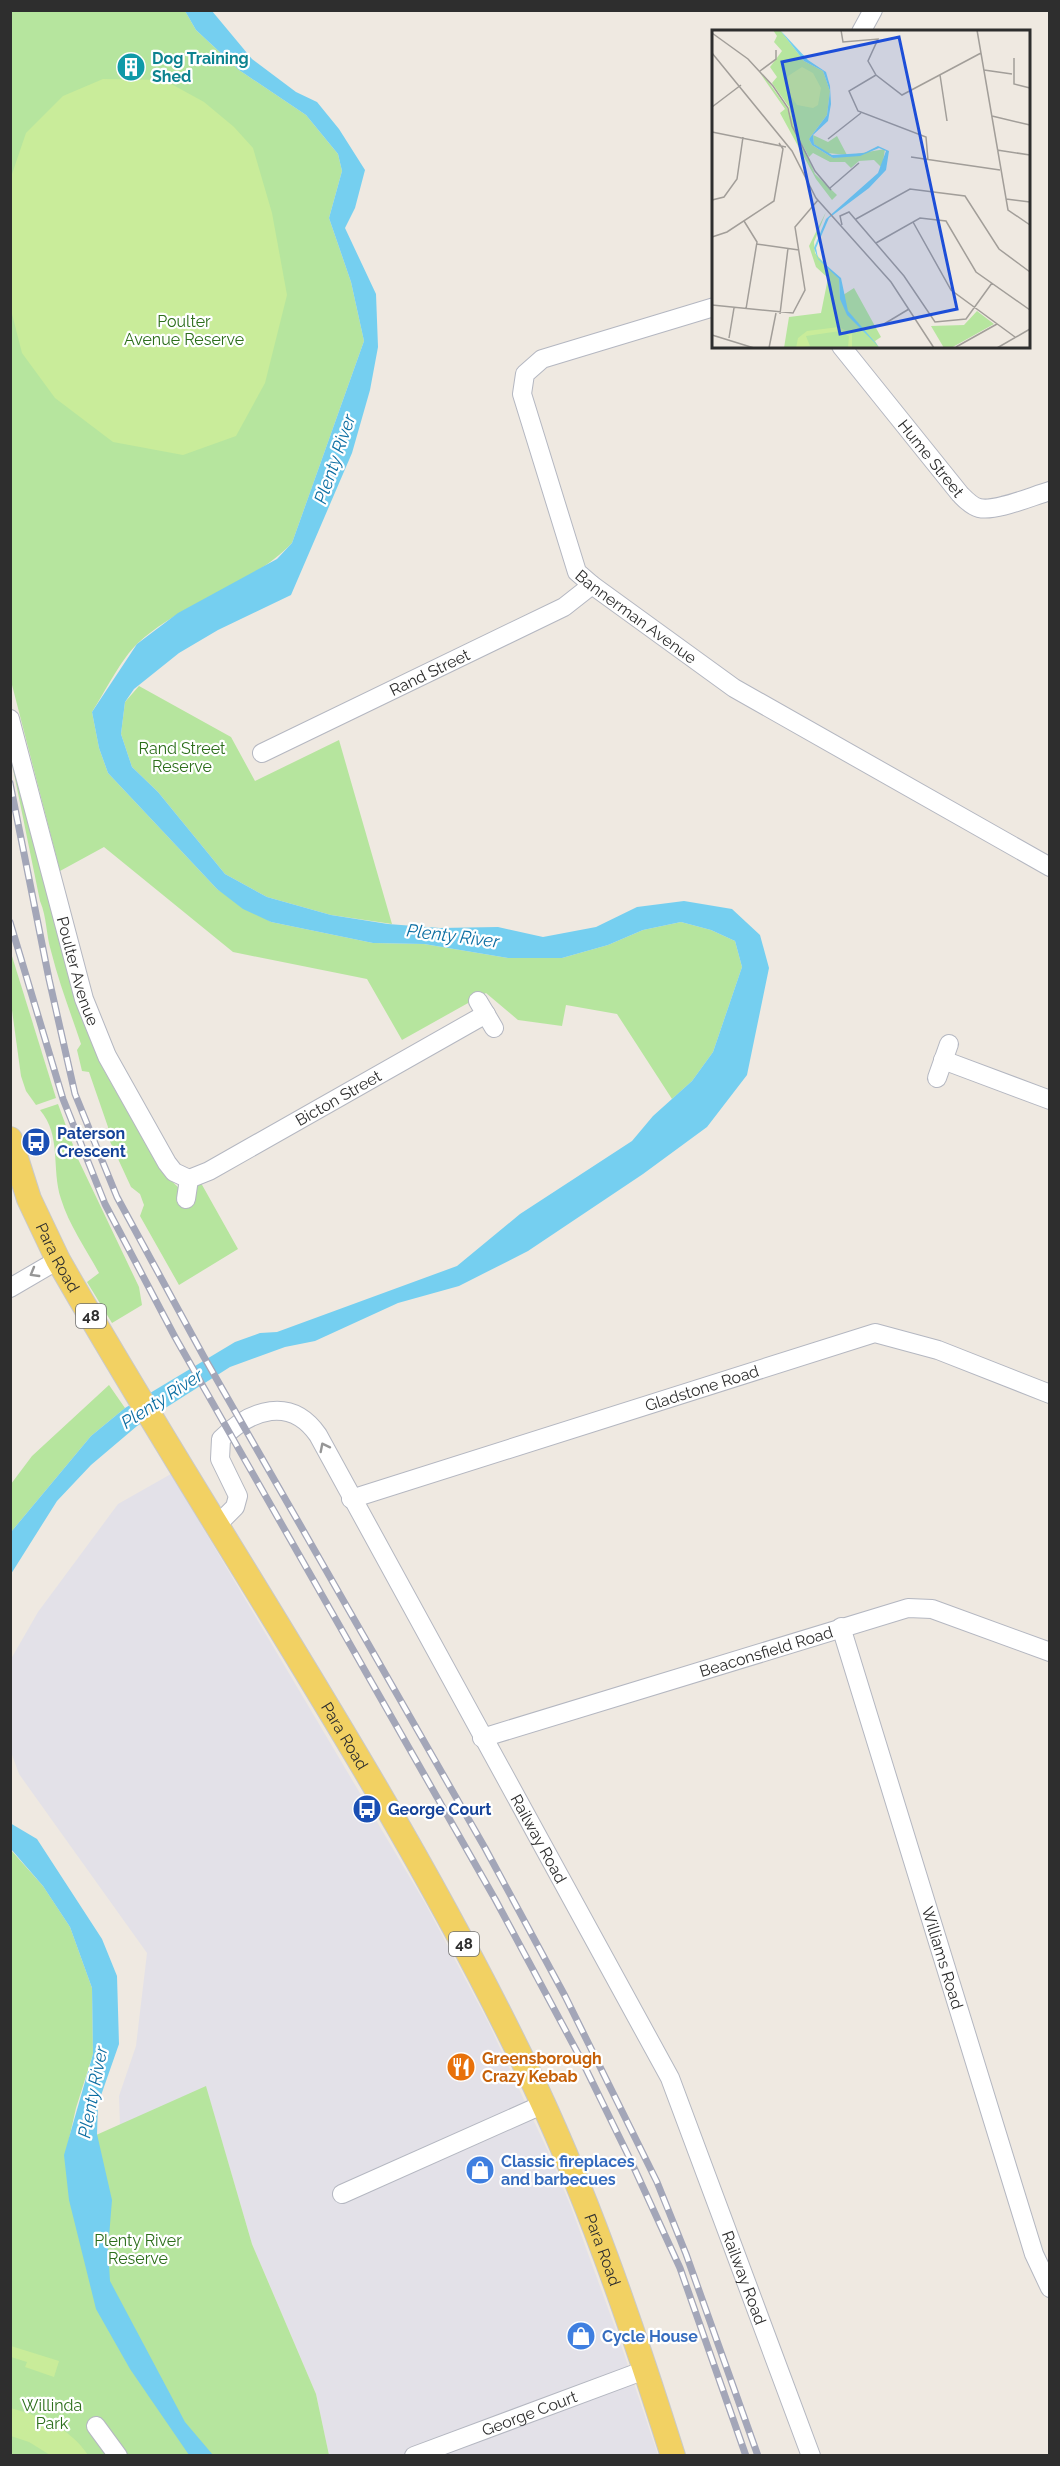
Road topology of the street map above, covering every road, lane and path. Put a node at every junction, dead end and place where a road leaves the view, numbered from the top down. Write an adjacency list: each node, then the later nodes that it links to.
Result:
1 (873, 10): 2 (street)
2 (862, 30)
3 (712, 308): 6 (street, Bannerman Avenue)
4 (843, 348): 5 (street, Hume Street)
5 (1050, 491)
6 (592, 585): 8 (street, Rand Street); 9 (street, Bannerman Avenue)
7 (10, 719): 14 (street, Poulter Avenue)
8 (262, 753)
9 (1050, 867)
10 (486, 1014): 14 (street, Bicton Street)
11 (937, 1078): 12 (street)
12 (1050, 1100)
13 (10, 1139): 16 (main road, Para Road / 48)
14 (189, 1179): 15 (street)
15 (186, 1199)
16 (58, 1260): 17 (street, one-way to 17); 20 (main road, Para Road / 48)
17 (10, 1288)
18 (1050, 1394): 19 (street, Gladstone Road)
19 (351, 1499): 20 (street, Railway Road, one-way to 20); 23 (street, Railway Road)
20 (217, 1525): 24 (main road, Para Road / 48)
21 (842, 1627): 22 (street, Beaconsfield Road); 23 (street, Beaconsfield Road); 26 (street, Williams Road)
22 (1050, 1652)
23 (482, 1738): 32 (street, Railway Road)
24 (544, 2104): 25 (street); 27 (main road, Para Road / 48)
25 (342, 2194)
26 (1050, 2288)
27 (645, 2370): 30 (street, George Court); 31 (main road, Para Road / 48)
28 (96, 2426): 29 (street)
29 (118, 2456)
30 (414, 2456)
31 (673, 2456)
32 (811, 2456)

